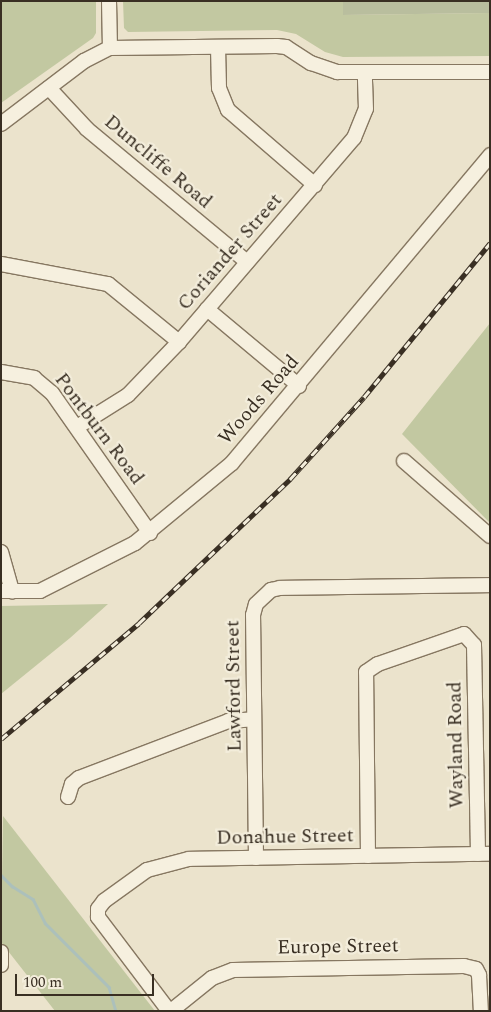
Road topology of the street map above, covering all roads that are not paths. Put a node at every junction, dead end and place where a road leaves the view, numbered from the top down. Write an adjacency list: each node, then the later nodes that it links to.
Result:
1 (109, 1): 3 (street)
2 (218, 47): 3 (street); 4 (street); 9 (street)
3 (110, 48): 6 (street)
4 (365, 72): 5 (street); 9 (street, Coriander Street)
5 (490, 72)
6 (50, 88): 7 (street); 10 (street, Duncliffe Road)
7 (1, 124)
8 (490, 155): 15 (street, Woods Road)
9 (314, 185): 10 (street, Coriander Street)
10 (247, 262): 12 (street, Coriander Street)
11 (1, 264): 13 (street)
12 (207, 309): 13 (street, Coriander Street); 15 (street)
13 (179, 342): 16 (street, Coriander Street)
14 (1, 372): 16 (street, Pontburn Road)
15 (299, 386): 18 (street, Woods Road)
16 (77, 427): 18 (street, Pontburn Road)
17 (404, 460): 19 (street)
18 (150, 532): 22 (street, Woods Road)
19 (490, 536)
20 (1, 552): 22 (street)
21 (490, 585): 23 (street, Lawford Street)
22 (7, 591)
23 (254, 719): 24 (street); 27 (street, Lawford Street)
24 (68, 796)
25 (484, 854): 26 (street, Donahue Street); 26 (street, Wayland Road)
26 (368, 856): 27 (street, Donahue Street)
27 (256, 858): 30 (street, Donahue Street)
28 (1, 952): 29 (street)
29 (1, 965)
30 (170, 1011): 31 (street, Europe Street)
31 (480, 1011)

